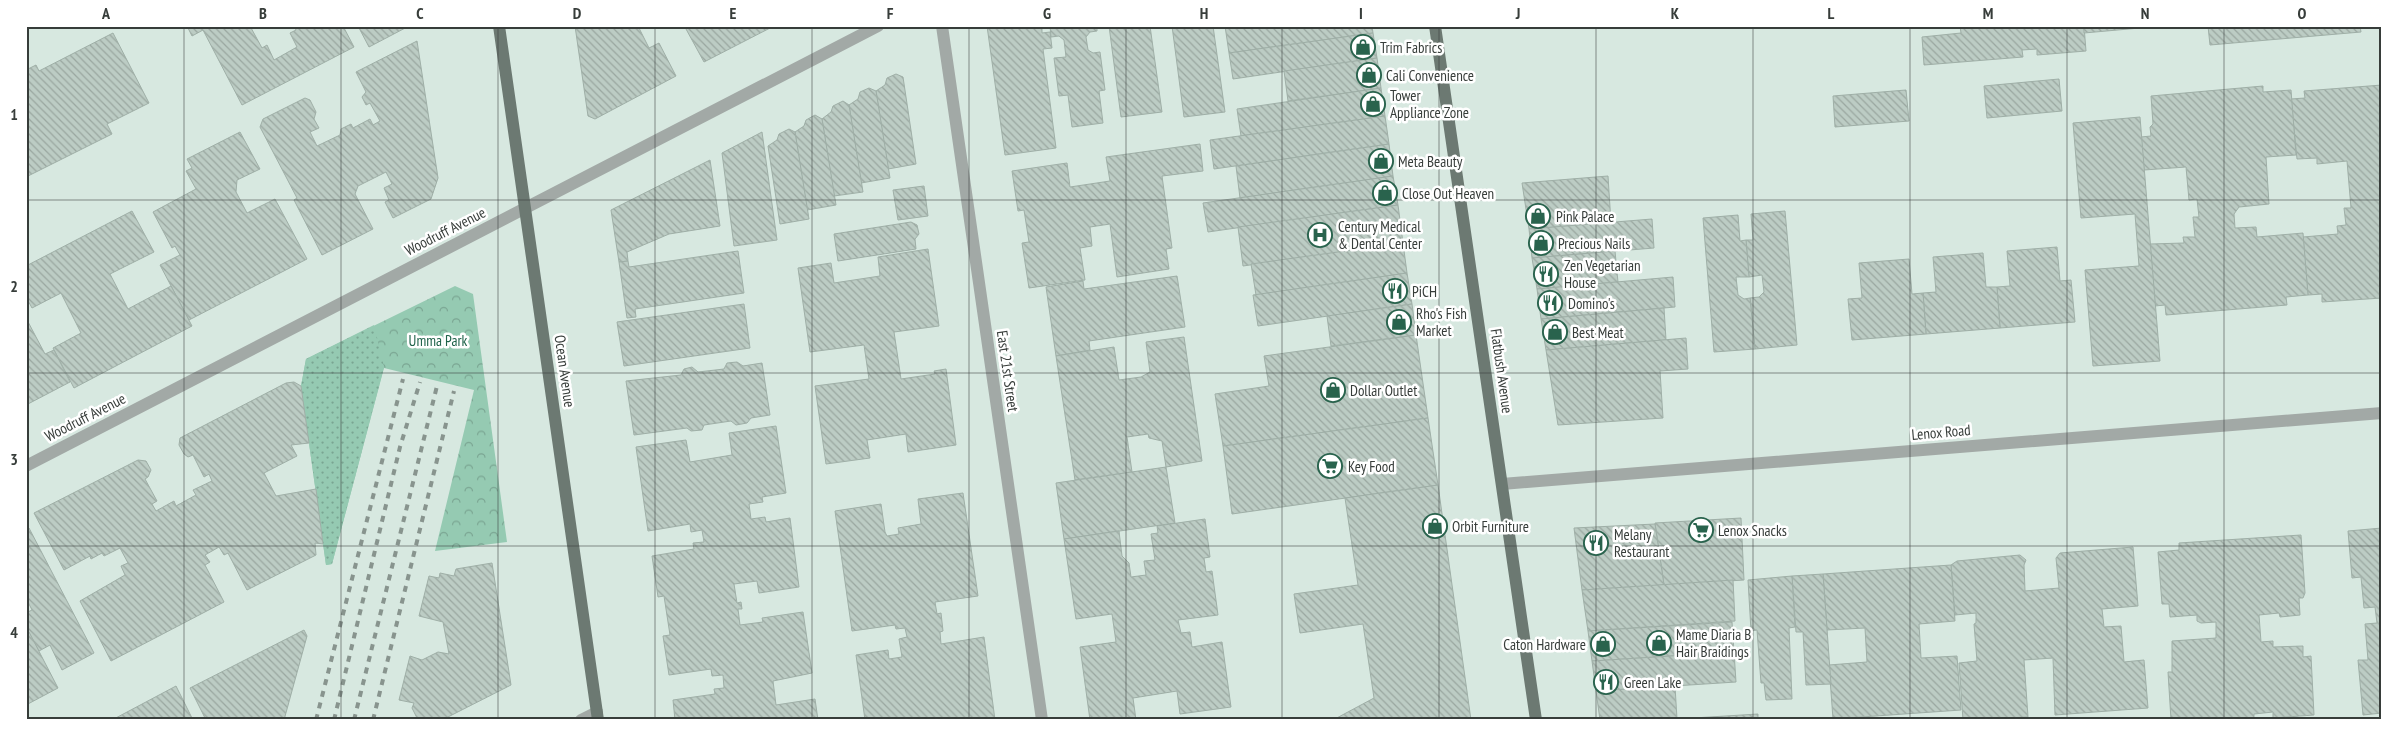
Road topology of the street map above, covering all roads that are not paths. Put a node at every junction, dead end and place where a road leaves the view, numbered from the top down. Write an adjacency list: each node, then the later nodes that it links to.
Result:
1 (499, 26): 5 (main road, Ocean Avenue)
2 (878, 26): 5 (street, Woodruff Avenue)
3 (942, 26): 11 (street, East 21st Street)
4 (1435, 26): 8 (main road, Flatbush Avenue)
5 (526, 208): 7 (street, Woodruff Avenue); 9 (main road, Ocean Avenue)
6 (2382, 413): 8 (street, Lenox Road)
7 (26, 466)
8 (1502, 484): 12 (main road, Flatbush Avenue)
9 (597, 716): 10 (street)
10 (581, 720)
11 (1042, 720)
12 (1536, 720)

